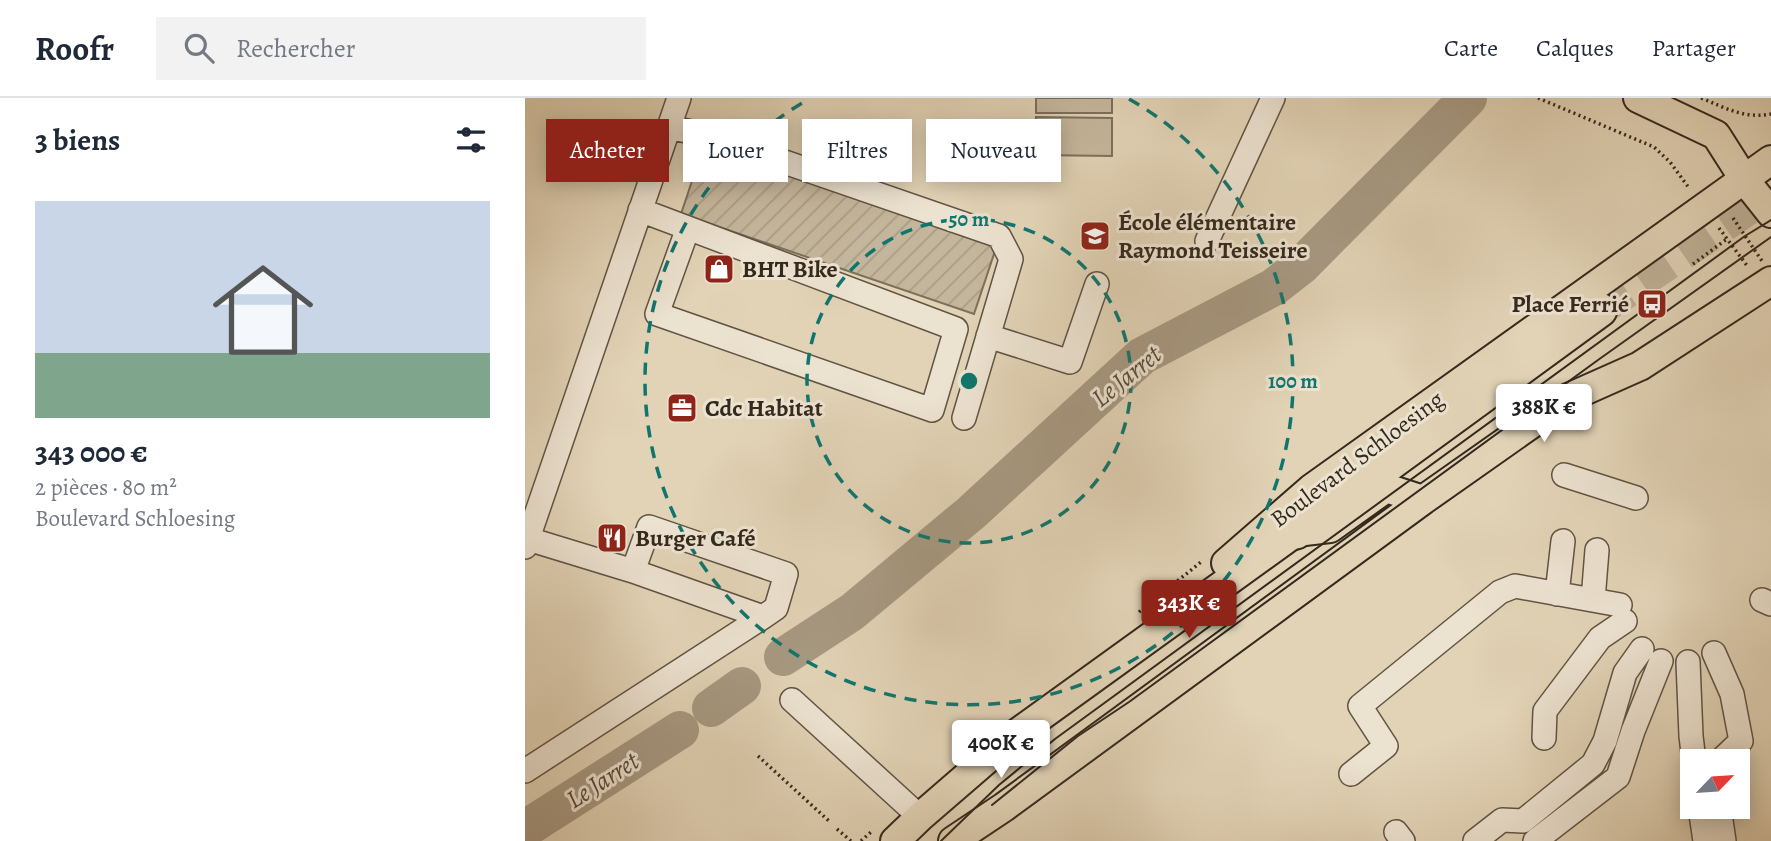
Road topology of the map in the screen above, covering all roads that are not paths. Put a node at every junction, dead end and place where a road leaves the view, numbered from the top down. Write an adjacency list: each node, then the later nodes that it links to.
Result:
1 (679, 98): 4 (street)
2 (1273, 98): 11 (street)
3 (1638, 98): 6 (main road)
4 (669, 127): 15 (street)
5 (1771, 160): 6 (main road, Boulevard Schloesing)
6 (1744, 179): 9 (main road); 31 (main road, Boulevard Schloesing)
7 (650, 182): 8 (street)
8 (640, 210): 10 (street); 22 (street)
9 (1771, 213)
10 (688, 228): 10 (street)
11 (1207, 241)
12 (1762, 277): 19 (main road)
13 (1097, 284): 15 (street)
14 (1600, 310): 20 (highway)
15 (988, 336): 16 (street)
16 (964, 418)
17 (1565, 475): 18 (street)
18 (1636, 498)
19 (1423, 500): 20 (main road, Boulevard Schloesing); 41 (main road)
20 (1296, 532): 31 (main road, Boulevard Schloesing)
21 (1563, 541): 25 (street)
22 (527, 543): 24 (street)
23 (1597, 550): 26 (street)
24 (633, 571): 27 (street); 27 (street)
25 (1557, 594): 26 (street); 36 (street)
26 (1593, 600): 32 (street)
27 (763, 617): 35 (street)
28 (1714, 653): 34 (street)
29 (1688, 662): 33 (street)
30 (792, 700): 37 (street)
31 (1053, 707): 37 (main road, Boulevard Schloesing)
32 (1544, 738)
33 (1693, 749)
34 (1733, 749)
35 (525, 771)
36 (1351, 774)
37 (920, 817): 40 (main road, Boulevard Schloesing)
38 (1702, 819): 44 (street)
39 (1721, 819): 45 (street)
40 (895, 841)
41 (953, 841)
42 (1475, 841): 43 (street)
43 (1535, 841)
44 (1705, 841)
45 (1724, 841)

